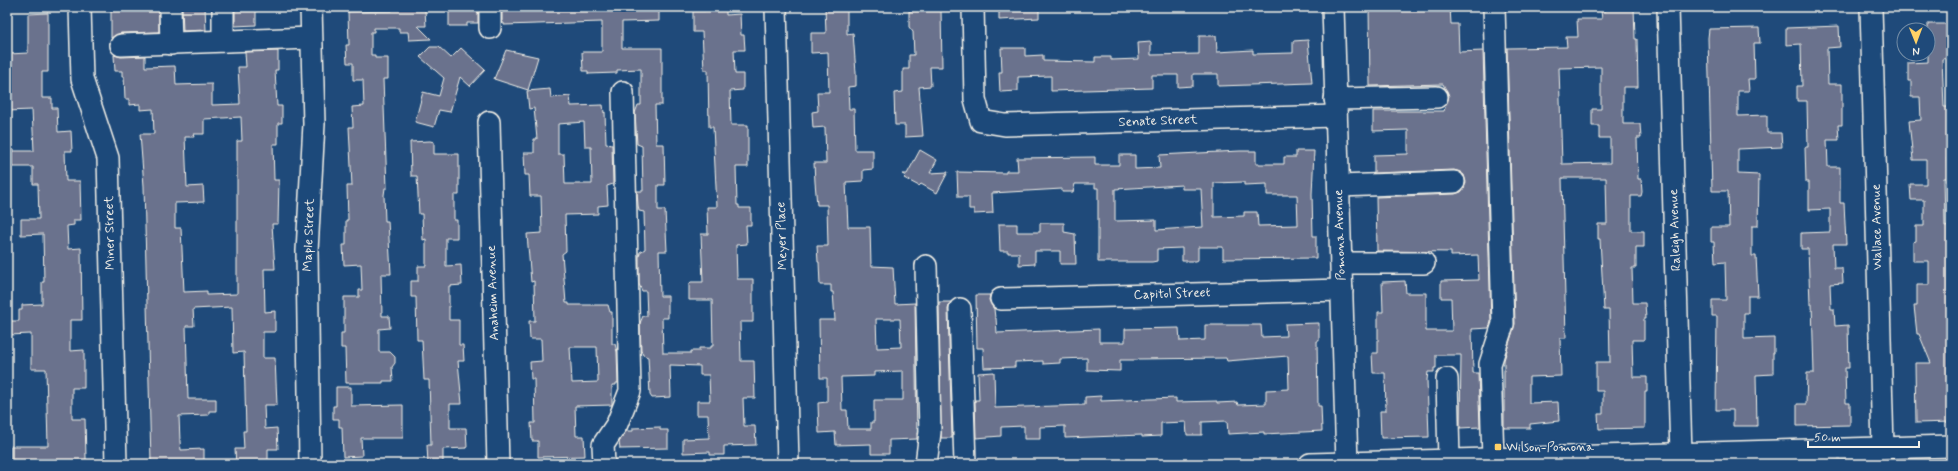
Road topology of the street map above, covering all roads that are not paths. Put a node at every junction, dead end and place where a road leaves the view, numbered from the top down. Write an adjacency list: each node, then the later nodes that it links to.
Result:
1 (80, 7): 39 (street, Miner Street)
2 (222, 7): 14 (street)
3 (311, 7): 13 (street, Maple Street)
4 (490, 7): 12 (street)
5 (776, 7): 43 (street, Meyer Place)
6 (973, 7): 19 (street, Senate Street)
7 (1333, 7): 19 (street, Pomona Avenue)
8 (1494, 7): 35 (street)
9 (1668, 7): 32 (street, Raleigh Avenue)
10 (1871, 7): 31 (street, Wallace Avenue)
11 (170, 9): 15 (street)
12 (490, 28)
13 (311, 38): 14 (street); 40 (street, Maple Street)
14 (223, 41): 15 (street)
15 (171, 44): 16 (street)
16 (121, 45)
17 (622, 92): 42 (street)
18 (1437, 96): 19 (street, Senate Street)
19 (1335, 107): 22 (street, Pomona Avenue)
20 (489, 122): 41 (street, Anaheim Avenue)
21 (1454, 182): 22 (street)
22 (1339, 186): 23 (street, Pomona Avenue)
23 (1341, 263): 24 (street); 26 (street, Pomona Avenue)
24 (1424, 263)
25 (926, 266): 44 (street)
26 (1342, 290): 27 (street, Capitol Street); 38 (street, Pomona Avenue)
27 (1001, 299)
28 (960, 309): 45 (street)
29 (1447, 379): 37 (street)
30 (1951, 446): 31 (street)
31 (1883, 448): 33 (street)
32 (1681, 454): 34 (street); 36 (street)
33 (1844, 456): 34 (street)
34 (1788, 457)
35 (1493, 459): 36 (street); 37 (street)
36 (1562, 460)
37 (1456, 461): 38 (street)
38 (1347, 463): 46 (street)
39 (116, 464)
40 (310, 464)
41 (498, 464)
42 (604, 464)
43 (788, 464)
44 (926, 464)
45 (965, 464)
46 (1310, 464)

